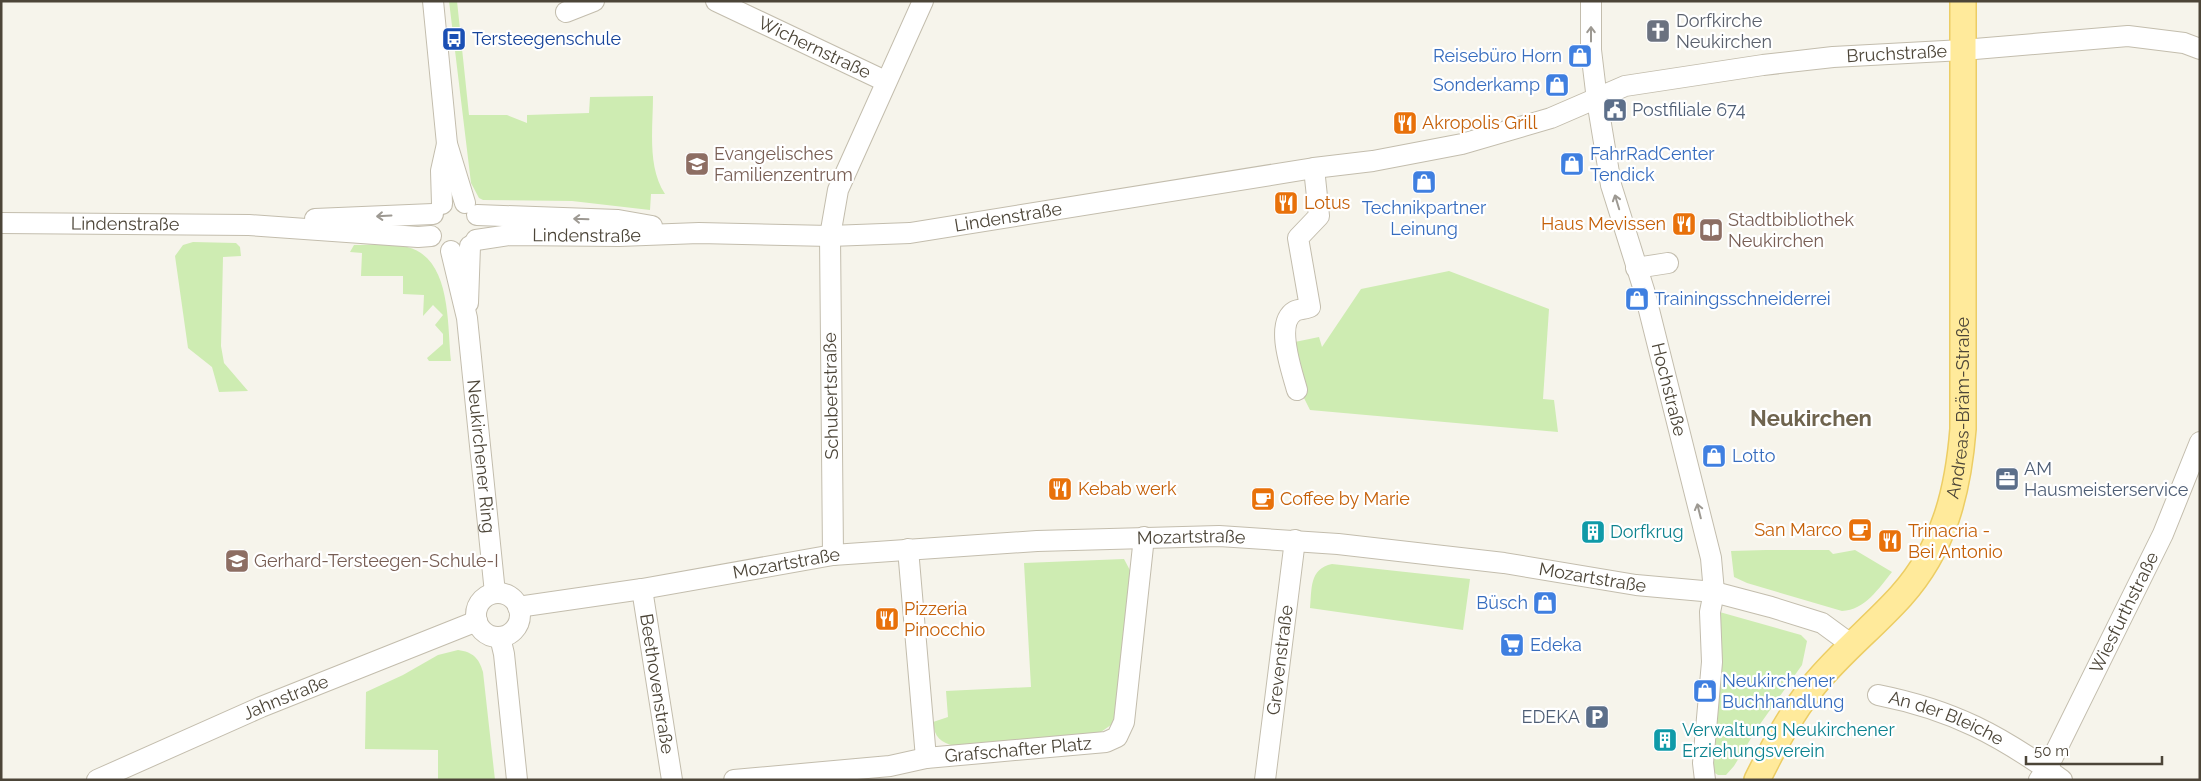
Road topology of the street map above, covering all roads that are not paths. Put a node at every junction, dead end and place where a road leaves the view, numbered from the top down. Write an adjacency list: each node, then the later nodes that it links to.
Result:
1 (433, 1): 12 (street)
2 (594, 1): 7 (street)
3 (716, 1): 10 (street, Wichernstraße)
4 (1591, 1): 11 (street, Hochstraße, one-way to 4)
5 (1963, 1): 9 (main road, Andreas-Bräm-Straße)
6 (915, 5): 10 (street, Schubertstraße)
7 (566, 12)
8 (2200, 49): 9 (street, Bruchstraße)
9 (1963, 50): 11 (street, Bruchstraße); 38 (main road, Andreas-Bräm-Straße)
10 (886, 82): 20 (street, Schubertstraße)
11 (1597, 100): 13 (street, Lindenstraße); 24 (street, Hochstraße, one-way to 11)
12 (447, 144): 14 (street); 15 (street)
13 (1314, 168): 20 (street, Lindenstraße); 26 (street)
14 (438, 209): 15 (street); 17 (street, Lindenstraße, one-way to 17); 19 (street)
15 (471, 209): 18 (street, Lindenstraße, one-way to 15); 21 (street)
16 (1, 223): 17 (street, Lindenstraße)
17 (249, 225): 19 (street, Lindenstraße)
18 (699, 233): 20 (street, Lindenstraße); 21 (street, Lindenstraße)
19 (431, 236): 22 (street)
20 (830, 236): 31 (street, Schubertstraße)
21 (473, 243): 22 (street); 25 (street, Neukirchener Ring)
22 (450, 251): 25 (street, Neukirchener Ring)
23 (1668, 263): 24 (street)
24 (1636, 268): 33 (street, Hochstraße, one-way to 24)
25 (467, 318): 34 (street, Neukirchener Ring)
26 (1297, 390)
27 (2200, 442): 41 (street, Wiesfurthstraße)
28 (1144, 538): 29 (street, Mozartstraße); 30 (street, Mozartstraße); 40 (street, Grafschafter Platz)
29 (1295, 540): 33 (street, Mozartstraße); 46 (street, Grevenstraße)
30 (908, 549): 31 (street, Mozartstraße); 40 (street, Grafschafter Platz)
31 (833, 555): 32 (street, Mozartstraße)
32 (642, 589): 35 (street, Mozartstraße); 44 (street, Beethovenstraße)
33 (1714, 592): 38 (street, Mozartstraße); 47 (street, Hochstraße)
34 (494, 593): 35 (street); 36 (street)
35 (518, 607): 37 (street)
36 (477, 621): 37 (street); 42 (street, Jahnstraße)
37 (500, 637): 43 (street)
38 (1852, 645): 48 (main road, Andreas-Bräm-Straße)
39 (1878, 695): 41 (street, An der Bleiche)
40 (926, 758): 45 (street)
41 (2049, 776)
42 (97, 780)
43 (517, 780)
44 (672, 780)
45 (734, 780)
46 (1265, 780)
47 (1706, 780)
48 (1757, 780)

